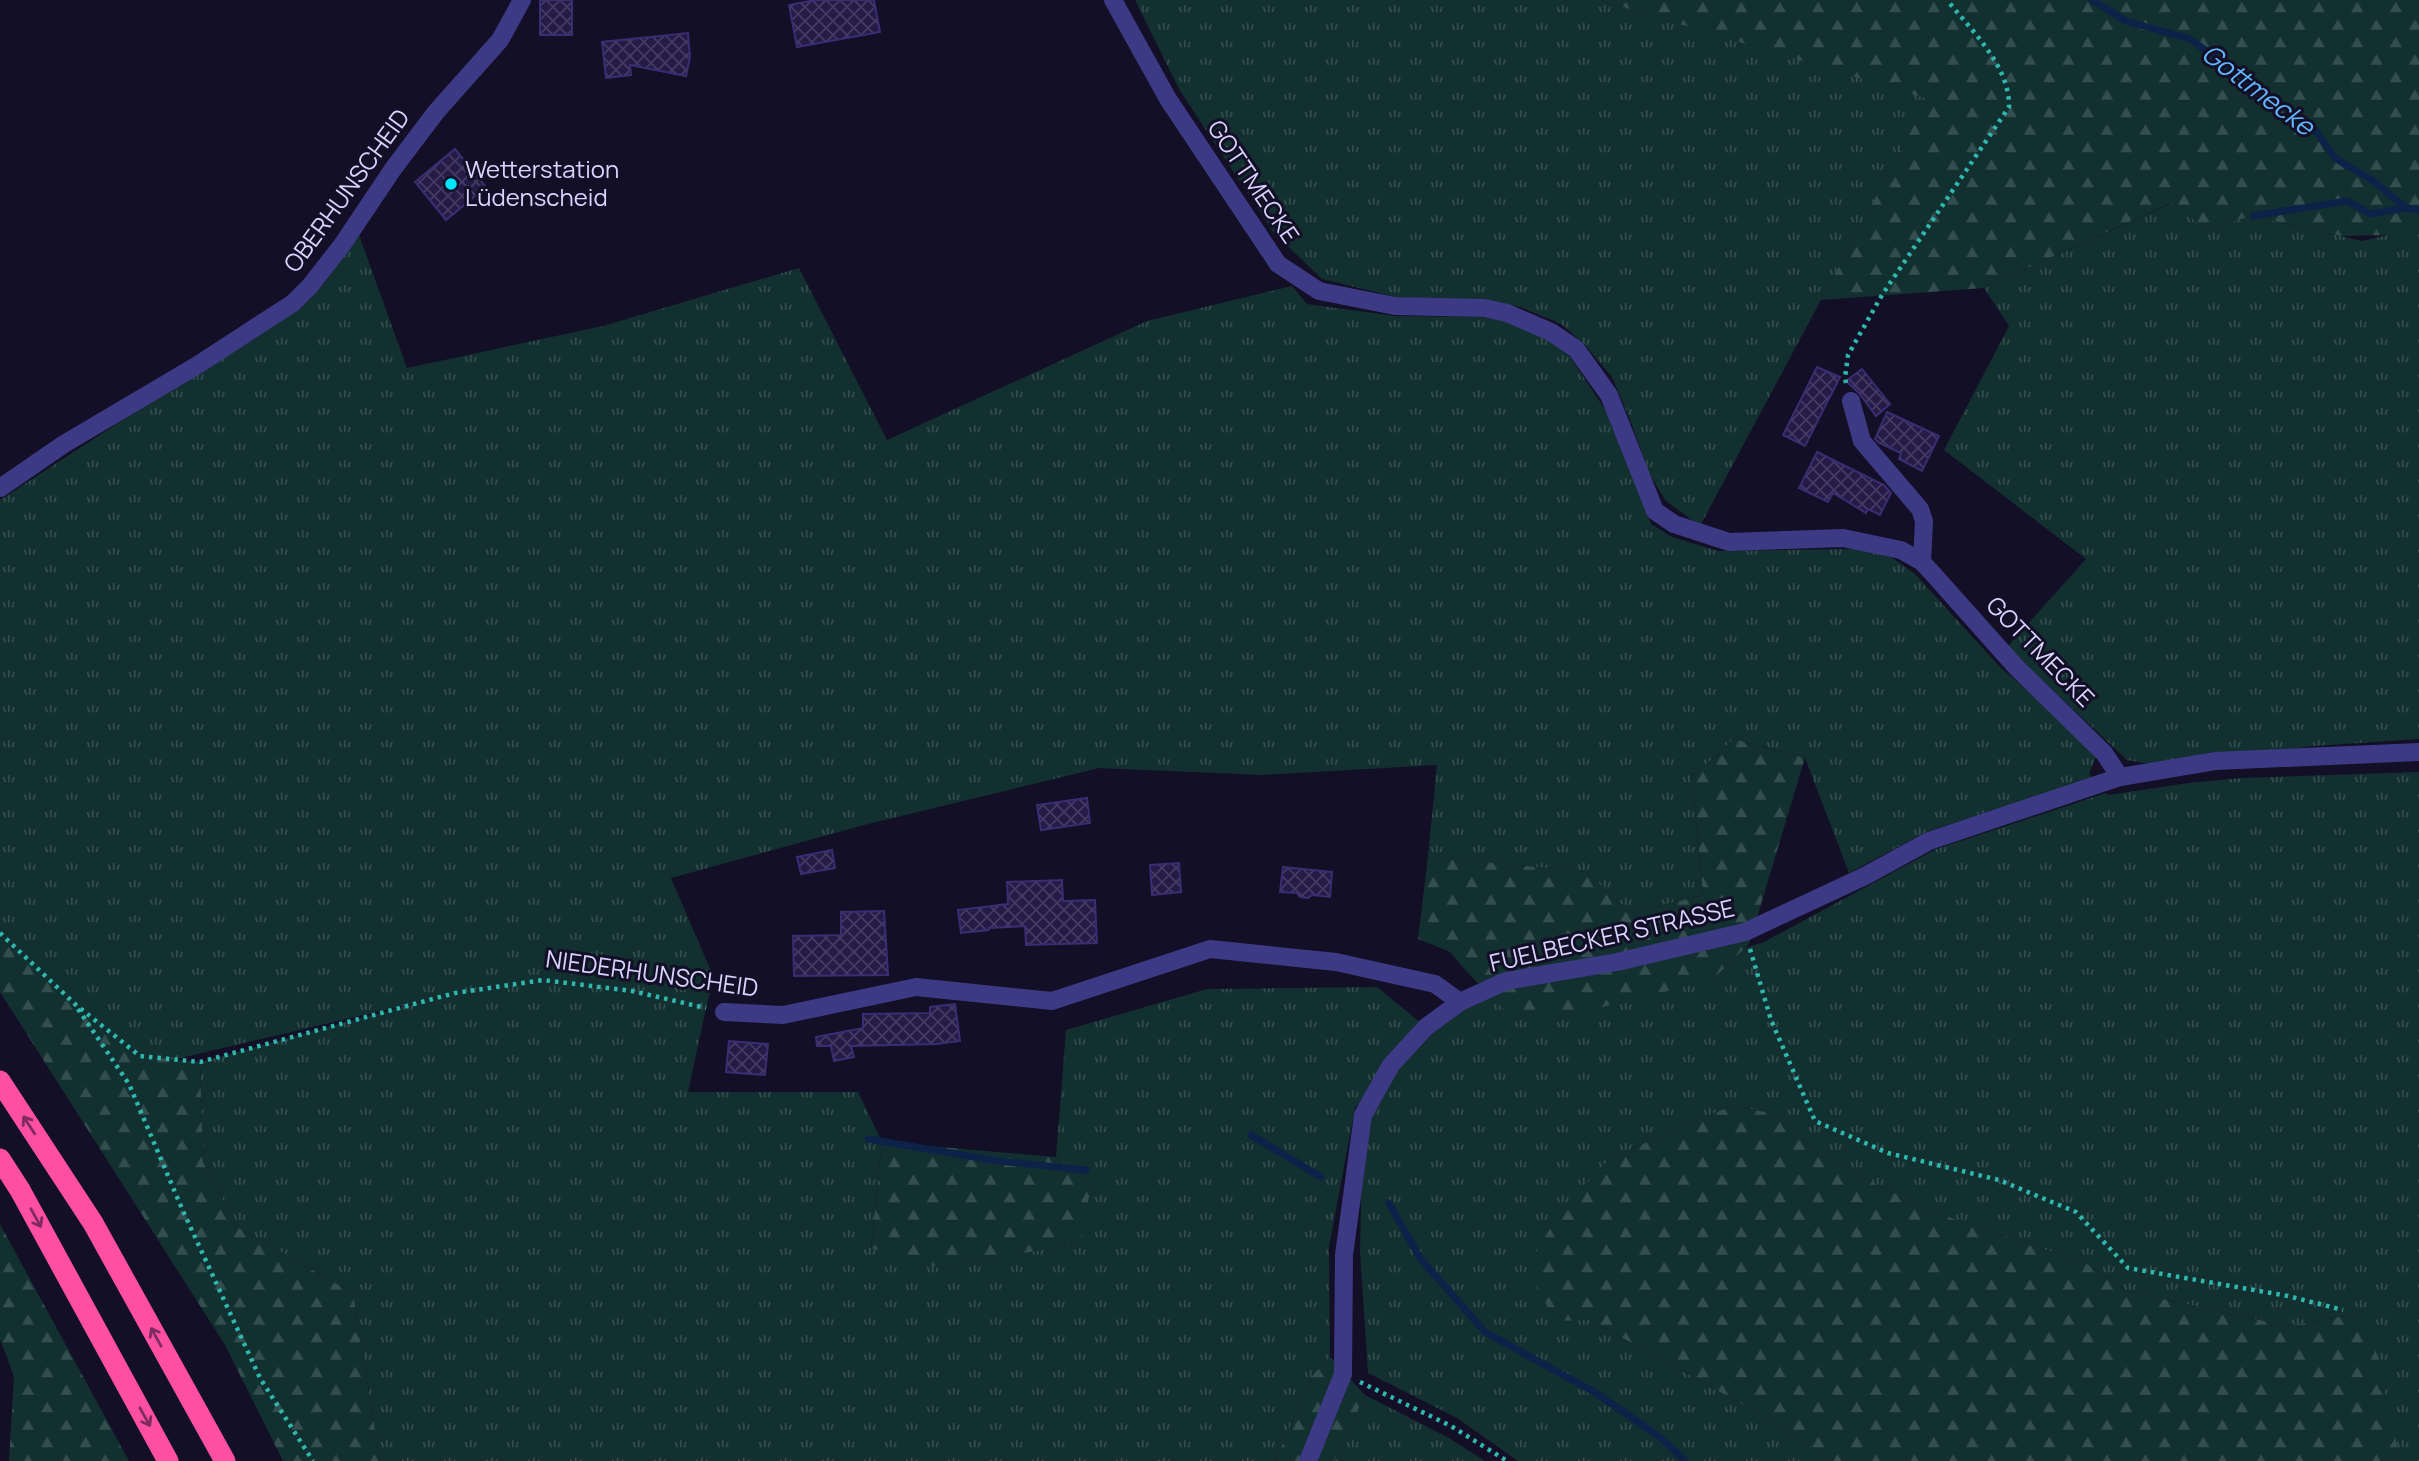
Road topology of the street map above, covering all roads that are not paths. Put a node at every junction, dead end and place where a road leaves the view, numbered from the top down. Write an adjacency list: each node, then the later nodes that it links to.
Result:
1 (522, 0): 4 (street, OBERHUNSCHEID)
2 (1113, 0): 5 (street, GOTTMECKE)
3 (1851, 401): 5 (street)
4 (0, 488)
5 (1922, 562): 7 (street, GOTTMECKE)
6 (2419, 752): 7 (street, FUELBECKER STRASSE)
7 (2120, 777): 8 (street, FUELBECKER STRASSE)
8 (1460, 1002): 9 (street, NIEDERHUNSCHEID); 14 (street, FUELBECKER STRASSE)
9 (724, 1012)
10 (0, 1081): 13 (highway, one-way to 10)
11 (0, 1159): 12 (highway, one-way to 12)
12 (168, 1461)
13 (225, 1461)
14 (1308, 1461)

